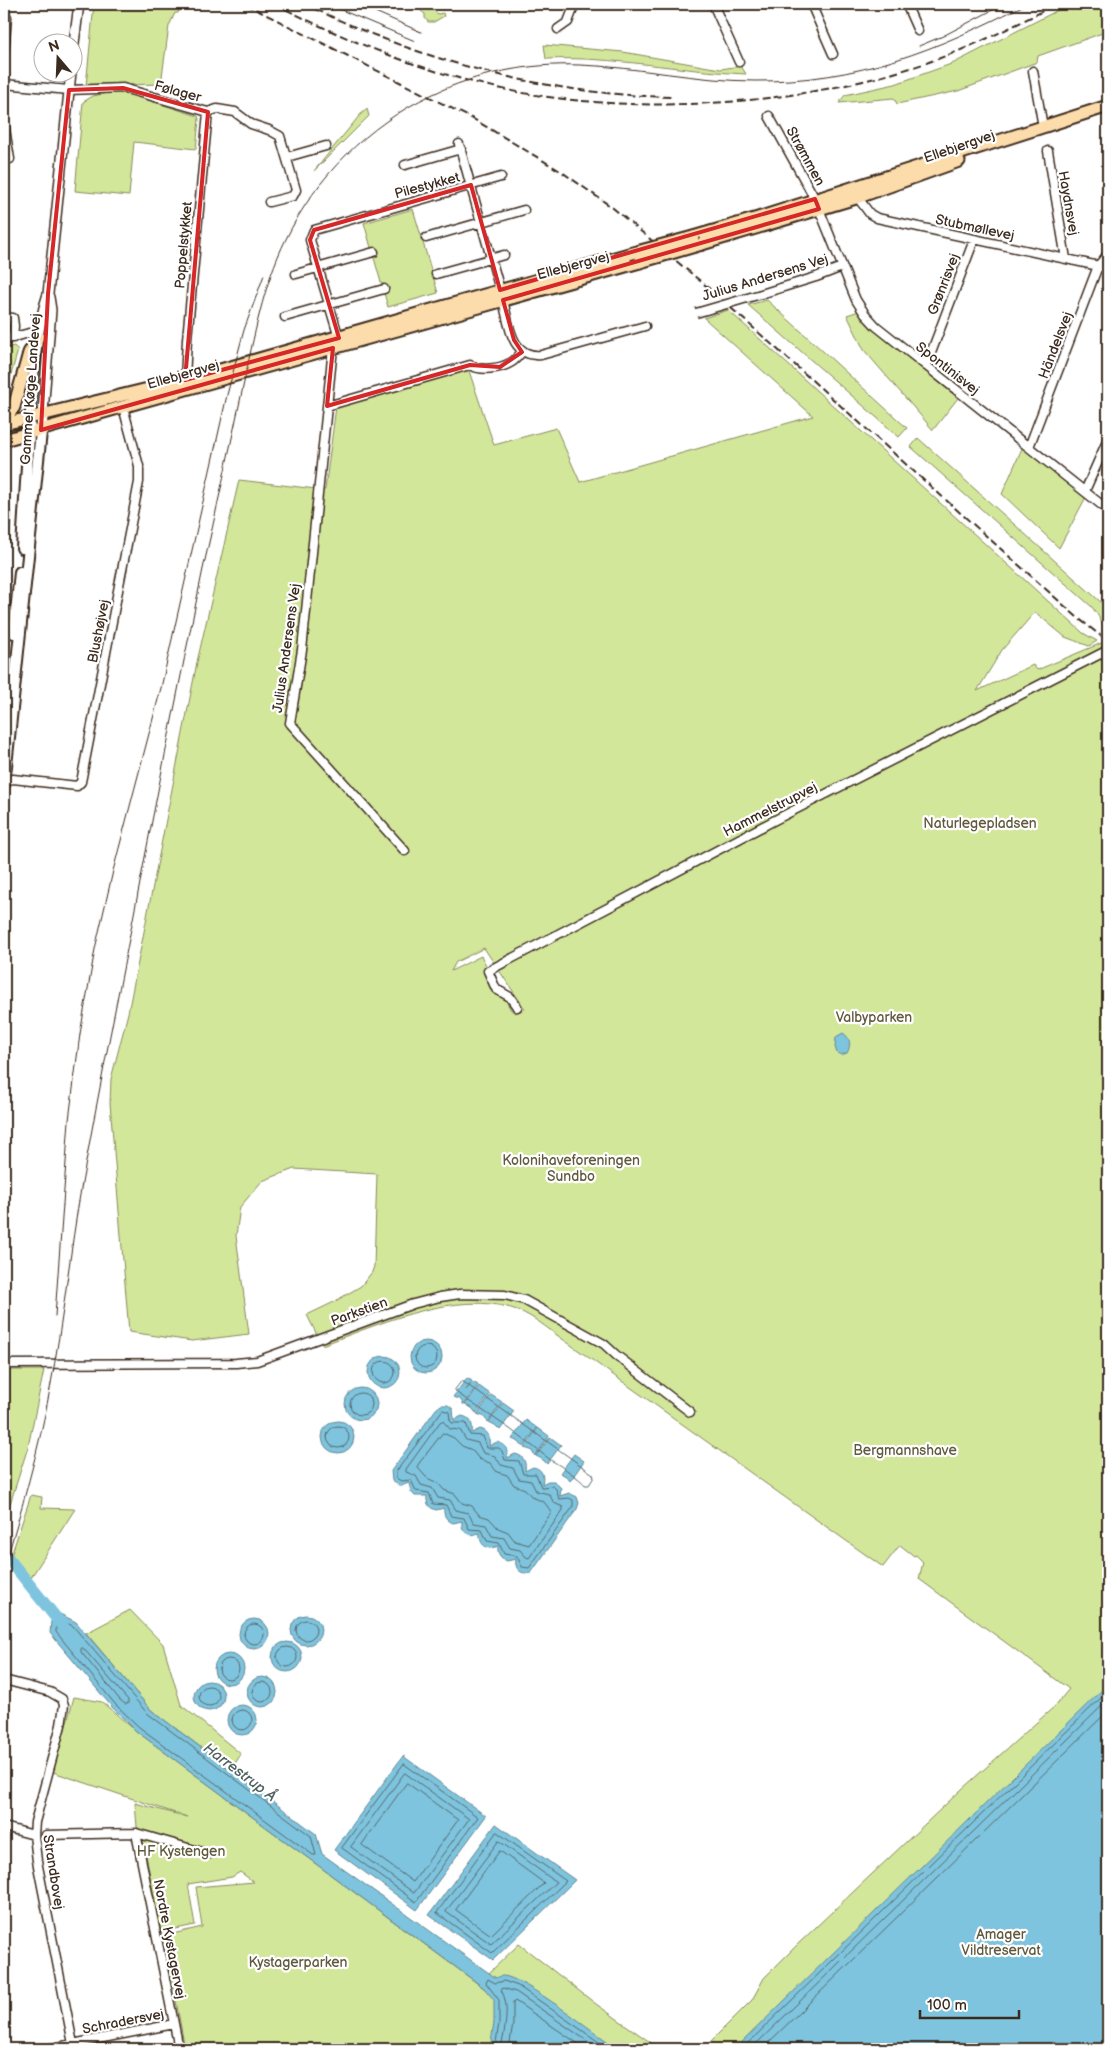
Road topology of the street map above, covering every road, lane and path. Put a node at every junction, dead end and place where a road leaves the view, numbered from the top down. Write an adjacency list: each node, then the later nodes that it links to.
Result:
1 (79, 4): 9 (street)
2 (575, 4): 7 (street)
3 (713, 4): 12 (street)
4 (812, 4): 11 (street)
5 (906, 4): 8 (street)
6 (4, 17): 10 (street)
7 (558, 29)
8 (918, 31)
9 (75, 32)
10 (4, 53)
11 (833, 54)
12 (739, 62)
13 (1033, 70): 22 (street)
14 (70, 82): 16 (street, Gammel Køge Landevej)
15 (4, 84): 16 (street, Følager)
16 (69, 90): 18 (street, Følager); 50 (street, Gammel Køge Landevej)
17 (1108, 106): 22 (main road, Ellebjergvej)
18 (208, 112): 25 (street, Følager); 63 (street, Poppelstykket)
19 (1108, 114): 30 (main road, Ellebjergvej)
20 (769, 116): 32 (street, Strømmen)
21 (4, 123): 26 (street)
22 (1043, 127): 30 (main road, Ellebjergvej)
23 (326, 146): 25 (street)
24 (1048, 151): 42 (street, Haydnsvej)
25 (287, 157): 31 (street, Følager)
26 (4, 160)
27 (405, 165): 29 (street, Pilestykket)
28 (501, 177): 29 (street, Pilestykket)
29 (471, 185): 34 (street, Pilestykket); 45 (street, Pilestykket)
30 (854, 193): 32 (main road, Ellebjergvej); 37 (street, Stubmøllevej)
31 (268, 202)
32 (817, 204): 36 (main road, Ellebjergvej); 44 (street, Spontinisvej)
33 (524, 210): 34 (street)
34 (482, 222): 35 (street); 41 (street, Pilestykket)
35 (426, 238)
36 (698, 240): 51 (main road, Ellebjergvej, bridge); 51 (main road, Ellebjergvej, bridge)
37 (974, 240): 42 (street, Stubmøllevej); 62 (street, Grønrisvej)
38 (374, 252): 45 (street)
39 (1108, 254): 43 (street, Händelsvej)
40 (504, 255): 41 (street)
41 (492, 258): 48 (street); 51 (street, Pilestykket)
42 (1066, 260): 43 (street, Stubmøllevej)
43 (1098, 266): 46 (street, Stubmøllevej); 72 (street, Händelsvej)
44 (842, 267): 53 (street, Julius Andersens Vej, bridge); 62 (street, Spontinisvej)
45 (318, 268): 47 (street); 52 (street)
46 (1108, 268)
47 (296, 274)
48 (436, 274)
49 (384, 289): 52 (street)
50 (48, 294): 57 (street, Gammel Køge Landevej); 66 (street, Gammel Køge Landevej)
51 (501, 295): 60 (main road, Ellebjergvej); 61 (street)
52 (329, 305): 54 (street); 60 (street)
53 (696, 313)
54 (285, 317)
55 (4, 318): 58 (street)
56 (645, 326): 61 (street)
57 (38, 337): 58 (street); 67 (main road); 68 (street, Gammel Køge Landevej)
58 (13, 338): 59 (street)
59 (4, 340)
60 (336, 343): 63 (main road, Ellebjergvej); 64 (street, Julius Andersens Vej); 65 (main road, Ellebjergvej)
61 (522, 352): 64 (street)
62 (926, 366): 72 (street, Spontinisvej)
63 (185, 380): 66 (main road, Ellebjergvej)
64 (327, 406): 80 (street, Julius Andersens Vej)
65 (123, 407): 66 (main road, Ellebjergvej); 79 (street, Blushøjvej)
66 (42, 422): 68 (main road); 68 (main road); 79 (main road, Gammel Køge Landevej)
67 (4, 423): 68 (main road)
68 (29, 426): 69 (main road); 71 (main road); 78 (main road, Gammel Køge Landevej)
69 (4, 433)
70 (1108, 439): 73 (street)
71 (4, 440)
72 (1029, 447): 73 (street, Spontinisvej)
73 (1085, 492): 74 (street, Spontinisvej)
74 (1108, 510)
75 (4, 515): 76 (street)
76 (4, 540)
77 (1108, 650): 81 (street, Hammelstrupvej)
78 (4, 722)
79 (4, 782)
80 (405, 851)
81 (517, 1007)
82 (4, 1364): 83 (street, Parkstien)
83 (690, 1412)
84 (4, 1680): 87 (street, Strandbovej)
85 (4, 1828): 87 (street)
86 (136, 1833): 88 (street); 89 (street); 90 (street, Nordre Kystagervej)
87 (34, 1835): 91 (street, Strandbovej)
88 (46, 1835)
89 (209, 1854)
90 (174, 2024): 91 (street, Schradersvej); 93 (street, Nordre Kystagervej)
91 (74, 2047): 92 (street, Schradersvej)
92 (46, 2049)
93 (179, 2049)

